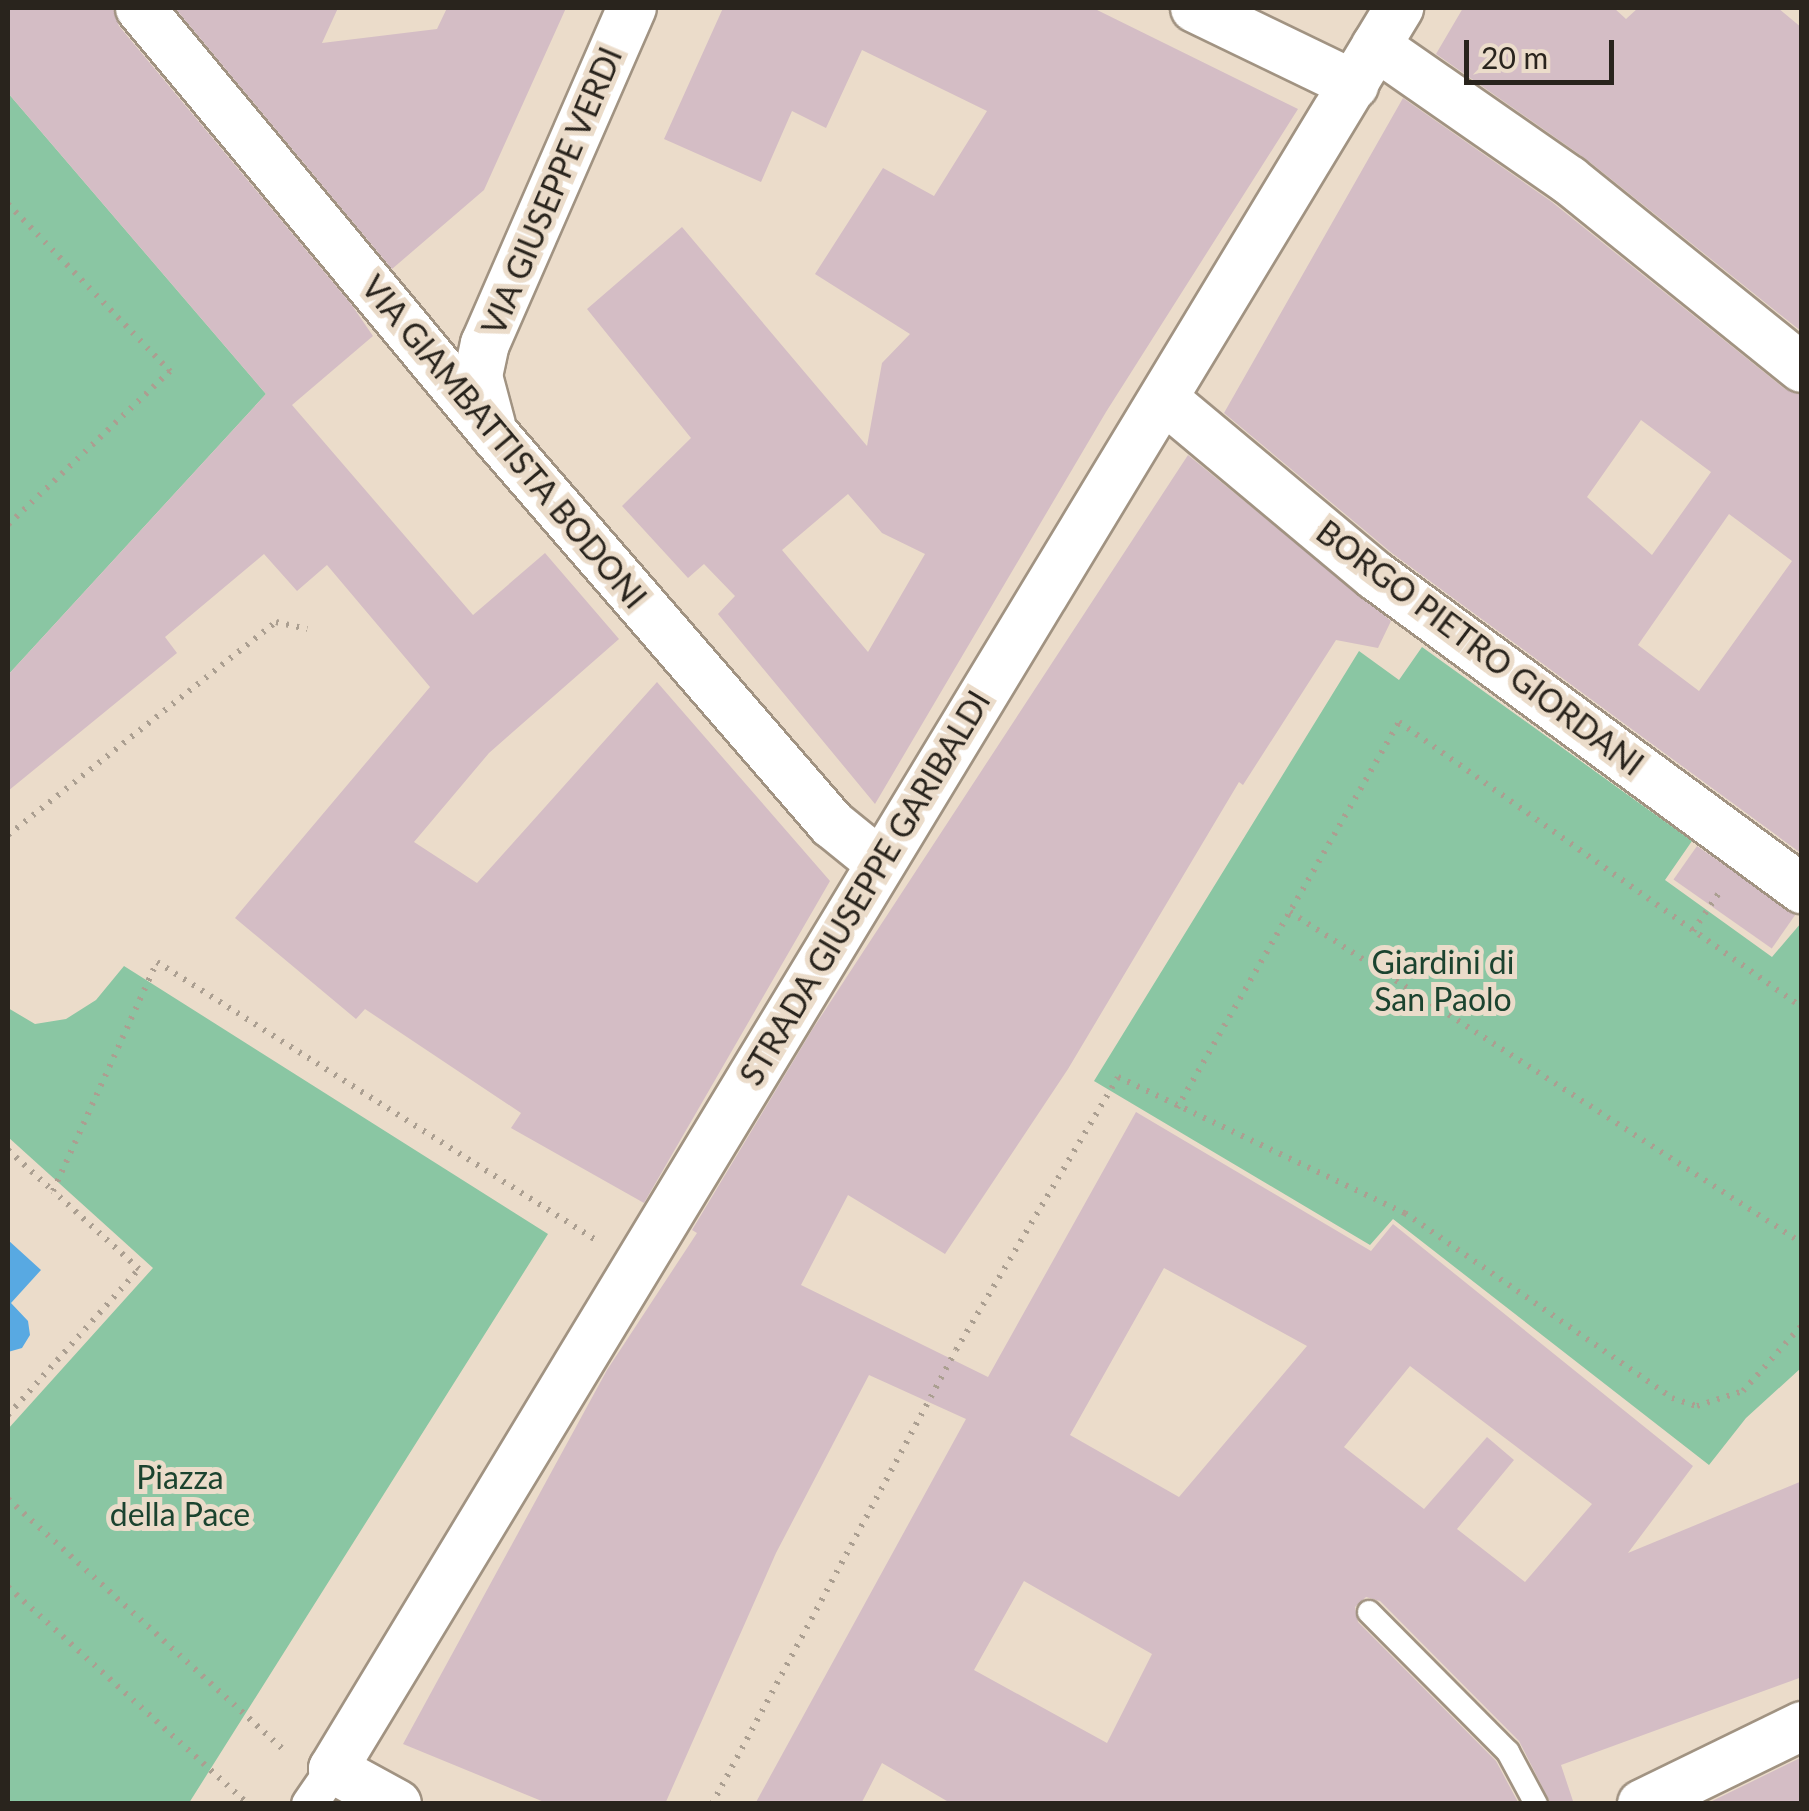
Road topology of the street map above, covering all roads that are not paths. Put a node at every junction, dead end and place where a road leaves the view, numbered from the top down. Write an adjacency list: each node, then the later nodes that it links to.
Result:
1 (140, 8): 7 (street, VIA GIAMBATTISTA BODONI)
2 (632, 8): 7 (street, VIA GIUSEPPE VERDI)
3 (1195, 8): 4 (street)
4 (1376, 46): 5 (street); 6 (street, STRADA GIUSEPPE GARIBALDI)
5 (1802, 368)
6 (1164, 399): 8 (street, STRADA GIUSEPPE GARIBALDI); 9 (street, BORGO PIETRO GIORDANI)
7 (494, 435): 8 (street, VIA GIAMBATTISTA BODONI)
8 (880, 863): 12 (street, STRADA GIUSEPPE GARIBALDI)
9 (1802, 889)
10 (1369, 1612): 14 (lane)
11 (1802, 1726): 15 (street)
12 (322, 1785): 13 (street)
13 (398, 1804)
14 (1536, 1804)
15 (1642, 1804)

